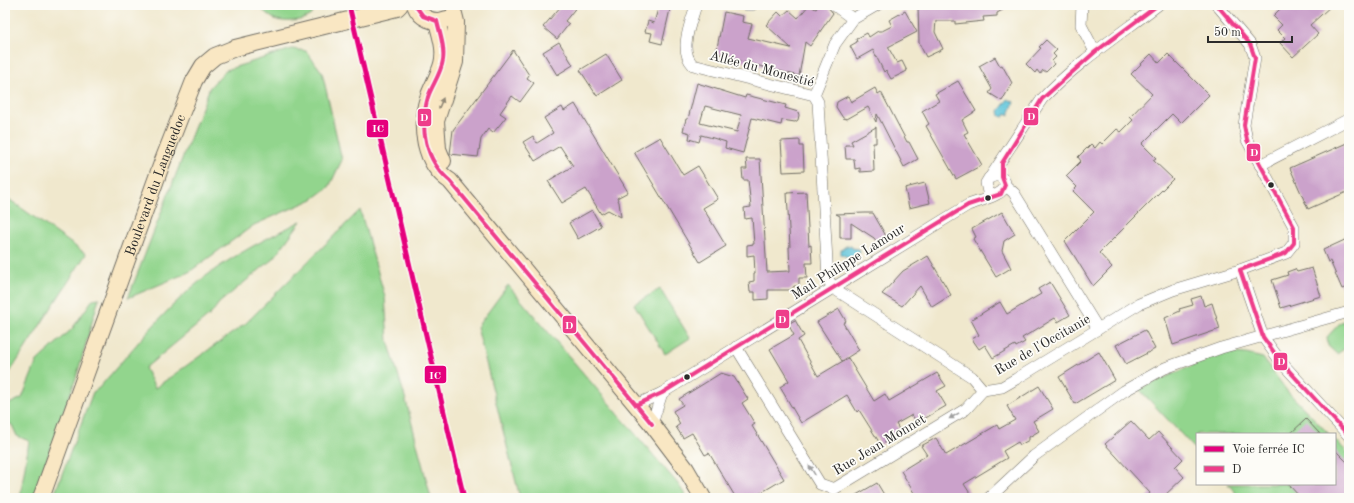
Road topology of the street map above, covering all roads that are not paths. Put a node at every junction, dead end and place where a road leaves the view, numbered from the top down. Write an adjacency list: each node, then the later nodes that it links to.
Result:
1 (696, 5): 15 (street, Allée du Monestié)
2 (747, 5): 3 (street)
3 (752, 5)
4 (834, 5): 12 (street)
5 (877, 5): 12 (street)
6 (1082, 5): 14 (street)
7 (1158, 5): 14 (street)
8 (1221, 6): 17 (street, Rue de l'Occitanie)
9 (396, 7): 10 (street, Boulevard du Languedoc); 35 (street, Boulevard du Languedoc)
10 (416, 9): 13 (street, Boulevard du Languedoc)
11 (456, 9): 13 (street); 19 (street, one-way to 11)
12 (853, 19): 15 (street)
13 (437, 21): 19 (street)
14 (1095, 52): 18 (street)
15 (814, 95): 25 (street, Allée du Monestié)
16 (1349, 120): 17 (street)
17 (1260, 166): 24 (street, Rue de l'Occitanie)
18 (999, 180): 20 (street); 21 (street); 22 (street)
19 (450, 181): 32 (street)
20 (985, 186): 21 (street); 23 (street, Mail Philippe Lamour)
21 (995, 195): 22 (street); 23 (street, Mail Philippe Lamour)
22 (1021, 204): 27 (street)
23 (968, 205): 25 (street, Mail Philippe Lamour)
24 (1240, 270): 27 (street, Rue de l'Occitanie); 28 (street)
25 (833, 288): 29 (street, Mail Philippe Lamour); 30 (street, Rue de l'Occitanie)
26 (1349, 312): 28 (street)
27 (1098, 329): 30 (street, Rue de l'Occitanie)
28 (1264, 337): 34 (street); 37 (street)
29 (736, 347): 30 (street, Rue Jean Monnet, one-way to 29); 31 (street, Mail Philippe Lamour)
30 (983, 390)
31 (662, 393): 32 (street, Mail Philippe Lamour); 33 (street)
32 (636, 405): 33 (street)
33 (652, 424): 36 (street)
34 (1349, 436)
35 (41, 498)
36 (703, 498)
37 (989, 498)

